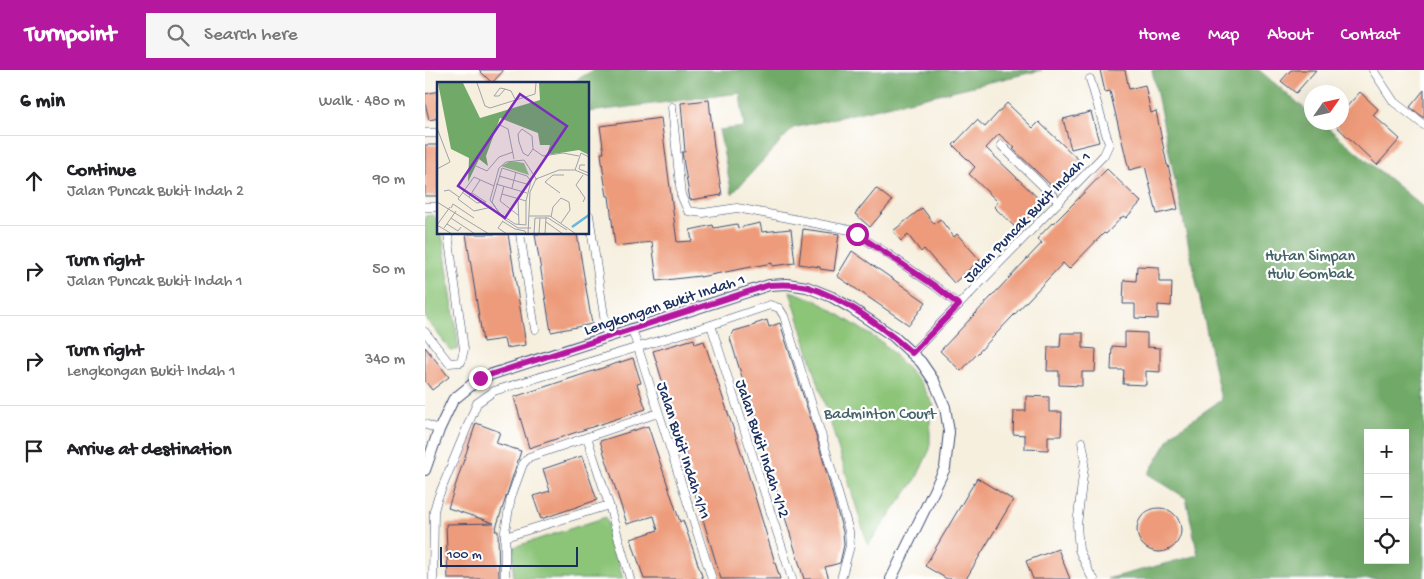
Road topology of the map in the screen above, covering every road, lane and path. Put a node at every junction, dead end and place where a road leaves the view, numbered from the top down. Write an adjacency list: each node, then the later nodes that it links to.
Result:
1 (1373, 70): 4 (street)
2 (1090, 79): 6 (street, Jalan Puncak Bukit Indah 1)
3 (672, 107): 10 (street)
4 (1424, 125)
5 (1001, 145): 6 (street)
6 (1059, 202): 10 (street, Jalan Puncak Bukit Indah 1)
7 (590, 222): 15 (street)
8 (448, 235): 14 (street)
9 (520, 235): 12 (street)
10 (959, 305): 17 (street, Jalan Puncak Bukit Indah 1)
11 (711, 325): 16 (street); 30 (street, Jalan Bukit Indah 1/12); 31 (street)
12 (535, 329)
13 (632, 329): 15 (street, Lengkongan Bukit Indah 1); 16 (street, Jalan Bukit Indah 1/11); 17 (street, Lengkongan Bukit Indah 1)
14 (425, 332)
15 (607, 336): 20 (street, Lengkongan Bukit Indah 1)
16 (638, 347): 18 (street, Jalan Bukit Indah 1/11); 26 (street)
17 (912, 353): 32 (street, Lengkongan Bukit Indah 1)
18 (658, 413): 21 (street); 29 (street, Jalan Bukit Indah 1/11)
19 (425, 424): 20 (street)
20 (439, 430): 23 (street, Lengkongan Bukit Indah 1)
21 (587, 437): 24 (street); 25 (street)
22 (1082, 442): 33 (street)
23 (425, 470)
24 (609, 505): 25 (street); 28 (street)
25 (505, 538): 27 (street)
26 (433, 579)
27 (505, 579)
28 (630, 579)
29 (711, 579)
30 (792, 579)
31 (841, 579)
32 (891, 579)
33 (1094, 579)

